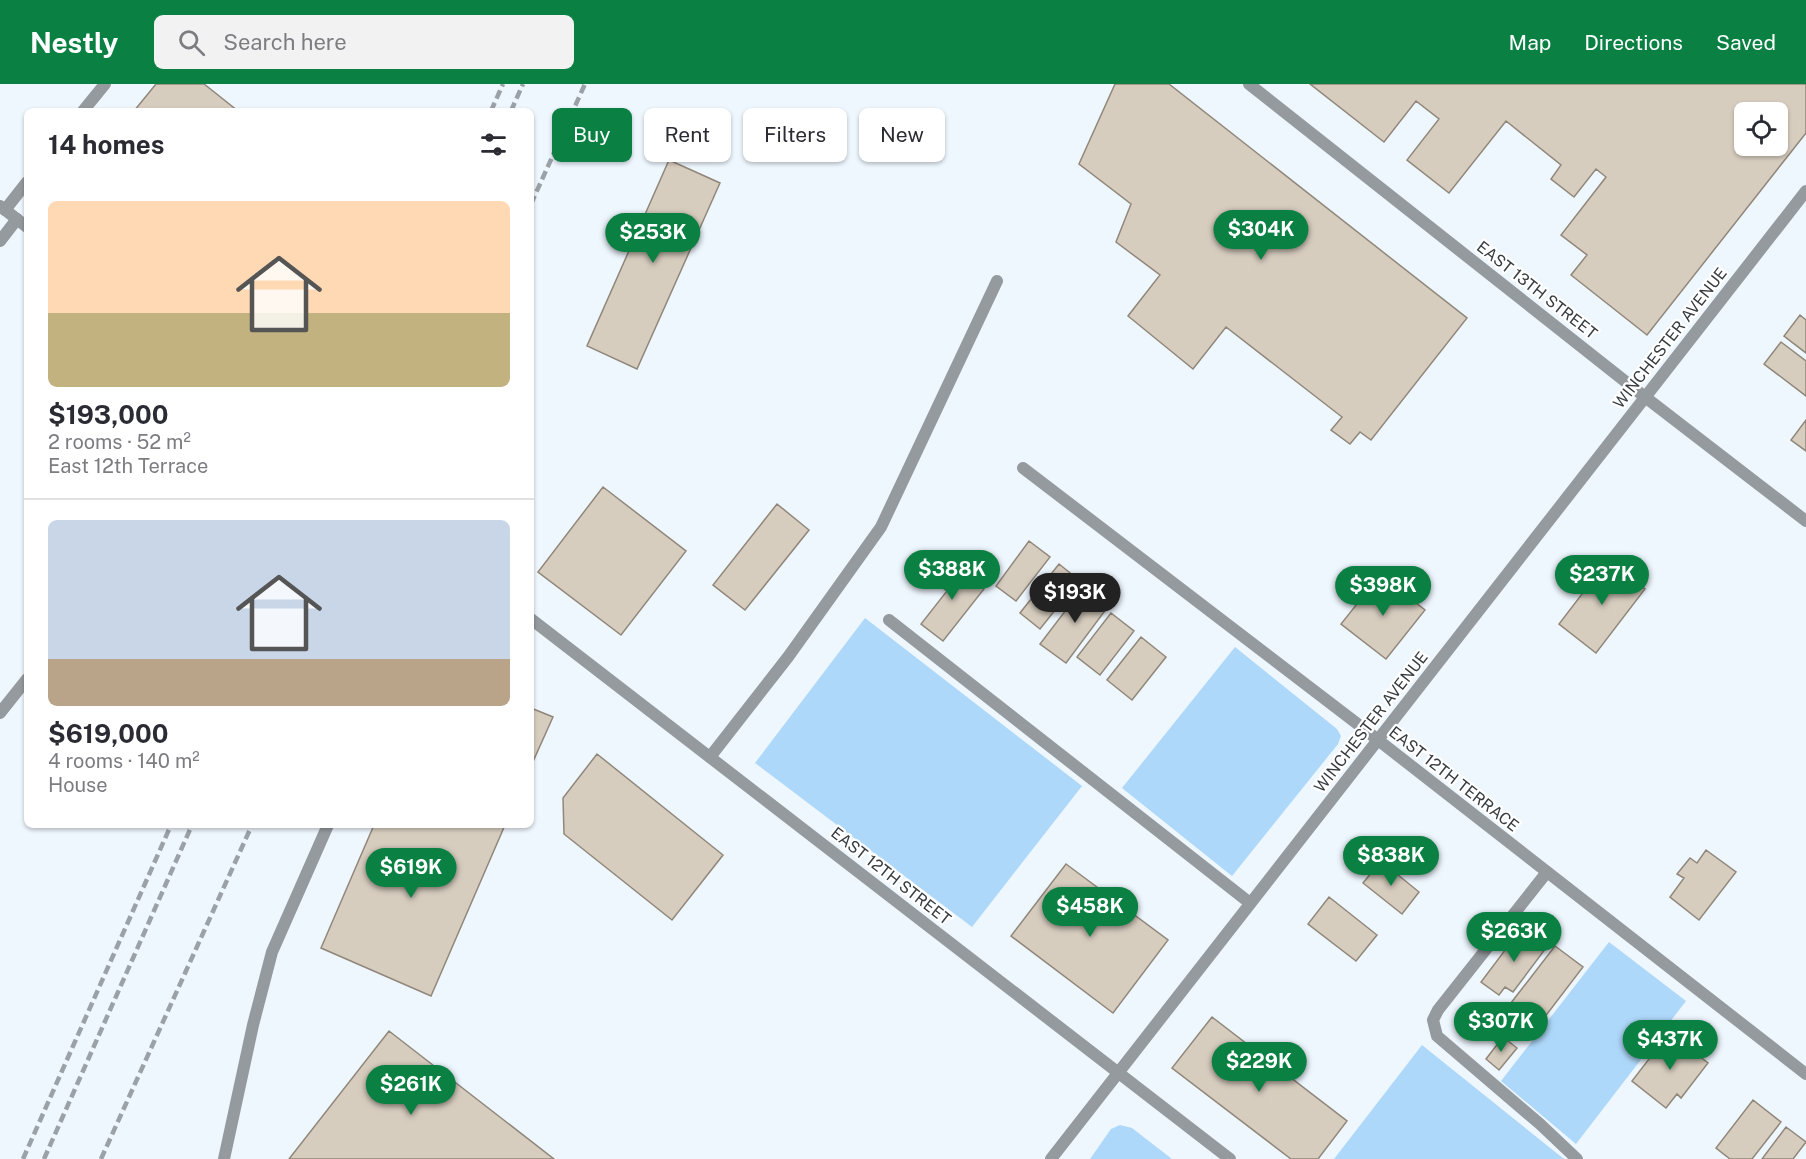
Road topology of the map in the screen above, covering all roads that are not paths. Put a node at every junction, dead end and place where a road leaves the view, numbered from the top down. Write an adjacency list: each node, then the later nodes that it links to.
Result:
1 (105, 84): 3 (street)
2 (1249, 84): 11 (street, EAST 13TH STREET)
3 (85, 108)
4 (24, 185): 6 (street)
5 (1806, 191): 11 (street, WINCHESTER AVENUE)
6 (2, 208): 7 (street)
7 (16, 219): 8 (street); 9 (street)
8 (24, 226)
9 (0, 241)
10 (997, 281): 19 (street)
11 (1645, 397): 13 (street, EAST 13TH STREET); 18 (street, WINCHESTER AVENUE)
12 (1023, 468): 18 (street, EAST 12TH TERRACE)
13 (1806, 521)
14 (889, 620): 22 (street)
15 (534, 621): 19 (street, EAST 12TH STREET)
16 (24, 683): 17 (street)
17 (0, 713)
18 (1378, 740): 21 (street, EAST 12TH TERRACE); 22 (street, WINCHESTER AVENUE)
19 (710, 757): 23 (street, EAST 12TH STREET)
20 (326, 828): 25 (street)
21 (1547, 872): 24 (street, EAST 12TH TERRACE); 28 (street)
22 (1250, 903): 23 (street, WINCHESTER AVENUE)
23 (1119, 1072): 26 (street, WINCHESTER AVENUE); 27 (street, EAST 12TH STREET)
24 (1806, 1074)
25 (224, 1159)
26 (1051, 1159)
27 (1230, 1159)
28 (1577, 1159)

